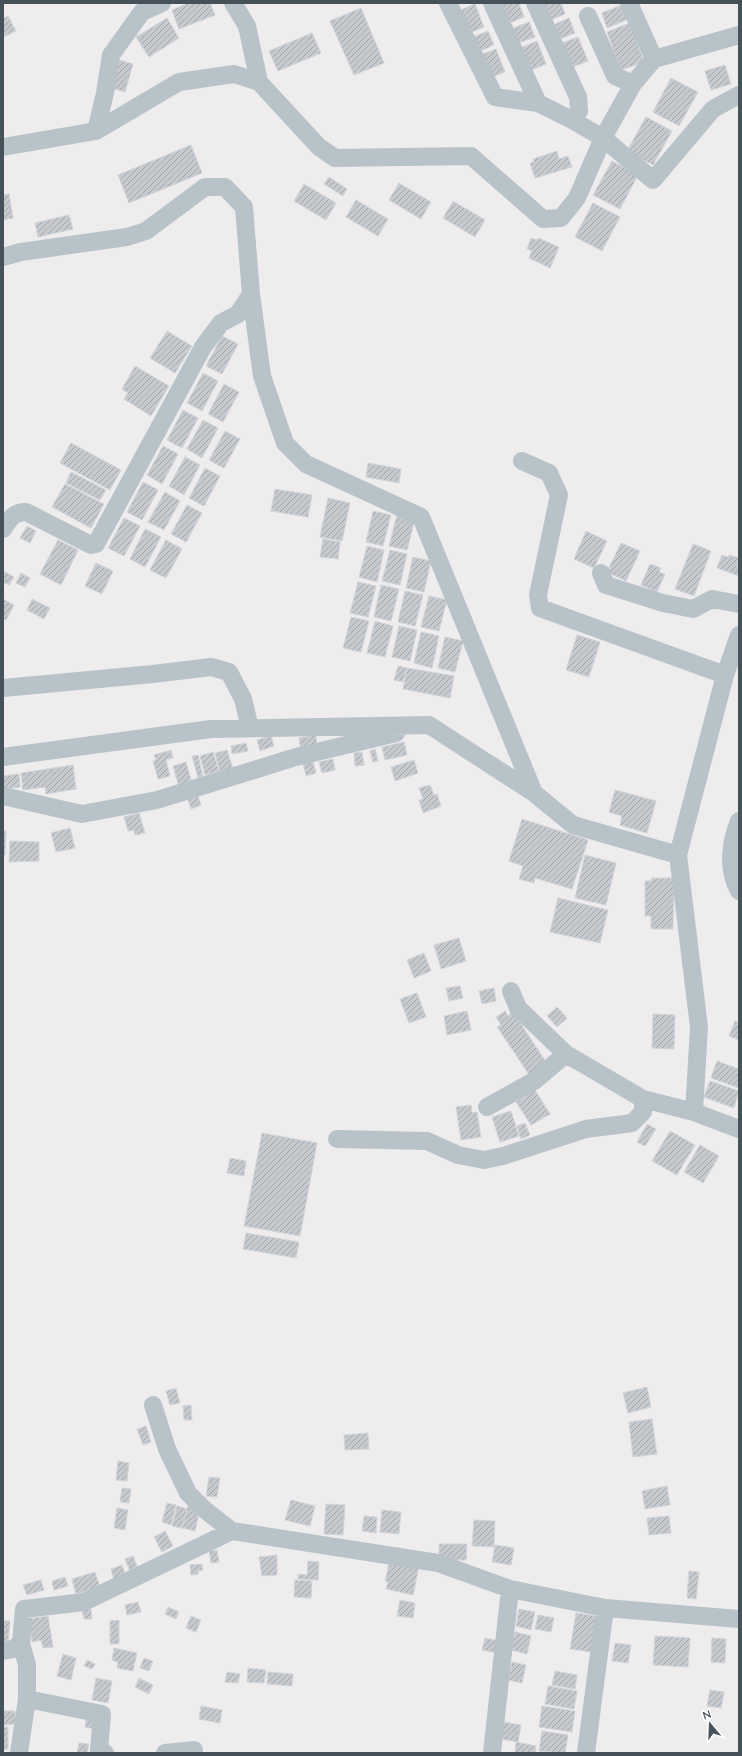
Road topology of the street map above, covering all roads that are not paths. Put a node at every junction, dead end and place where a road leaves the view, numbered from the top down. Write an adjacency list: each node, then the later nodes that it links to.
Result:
1 (162, 3): 15 (street)
2 (233, 3): 10 (street)
3 (448, 3): 13 (street)
4 (492, 3): 13 (street)
5 (534, 3): 14 (street)
6 (629, 3): 9 (street)
7 (588, 16): 11 (street)
8 (739, 35): 9 (street)
9 (654, 59): 11 (street)
10 (259, 82): 15 (street); 16 (street)
11 (633, 84): 16 (street)
12 (739, 95): 16 (street)
13 (538, 103): 14 (street)
14 (572, 120): 16 (street)
15 (96, 131): 17 (street)
16 (603, 138)
17 (3, 147)
18 (3, 257): 19 (street)
19 (251, 294): 21 (street); 30 (street)
20 (522, 461): 25 (street)
21 (3, 530)
22 (601, 573): 23 (street)
23 (739, 604)
24 (739, 635): 25 (street)
25 (725, 675): 33 (street)
26 (3, 688): 28 (street)
27 (429, 725): 28 (street); 30 (street); 31 (street)
28 (250, 728): 29 (street)
29 (3, 757)
30 (534, 793): 33 (street)
31 (3, 796)
32 (739, 822): 34 (street)
33 (678, 855): 39 (street)
34 (739, 891)
35 (511, 991): 36 (street)
36 (566, 1054): 37 (street); 38 (street)
37 (643, 1099): 39 (street); 41 (street)
38 (487, 1107)
39 (694, 1112): 40 (street)
40 (739, 1129)
41 (338, 1140)
42 (153, 1405): 43 (street)
43 (232, 1531): 44 (street); 47 (street)
44 (510, 1590): 45 (street); 54 (street)
45 (605, 1608): 46 (street); 55 (street)
46 (739, 1619)
47 (21, 1643): 48 (street); 49 (street)
48 (3, 1651)
49 (27, 1699): 51 (street); 52 (street)
50 (194, 1750): 53 (street)
51 (101, 1752)
52 (19, 1753)
53 (165, 1753)
54 (492, 1753)
55 (586, 1753)

